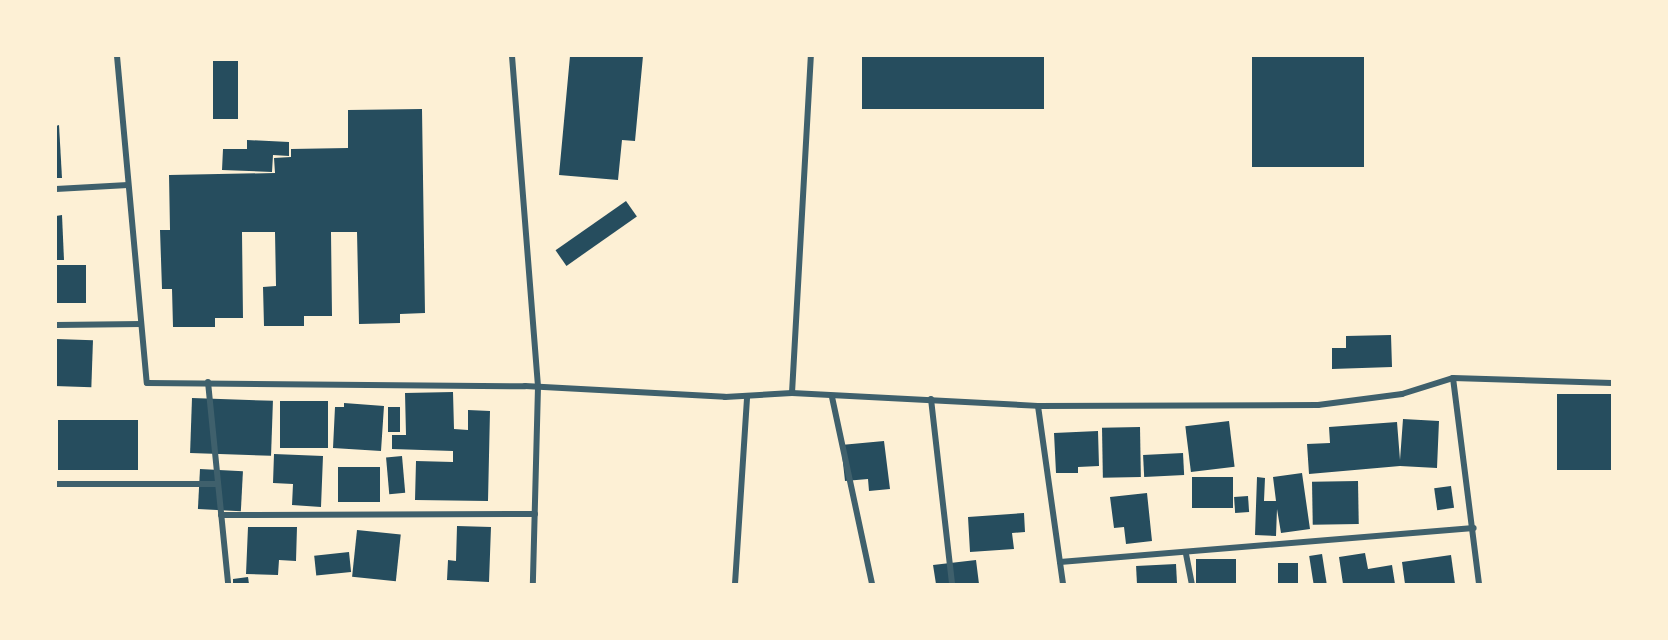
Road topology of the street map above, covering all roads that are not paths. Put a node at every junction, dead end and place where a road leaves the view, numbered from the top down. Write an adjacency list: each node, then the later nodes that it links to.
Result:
1 (117, 56): 4 (street)
2 (512, 56): 11 (street)
3 (811, 56): 12 (street)
4 (128, 185): 5 (street); 6 (street)
5 (56, 189)
6 (141, 324): 7 (street); 9 (street)
7 (56, 326)
8 (1453, 378): 10 (street); 16 (street); 21 (street)
9 (208, 382): 11 (street); 18 (street)
10 (1612, 383)
11 (538, 387): 13 (street); 19 (street)
12 (792, 393): 13 (street); 14 (street)
13 (747, 396): 26 (street)
14 (832, 397): 15 (street); 27 (street)
15 (931, 399): 16 (street); 28 (street)
16 (1038, 406): 23 (street)
17 (56, 484): 18 (street)
18 (218, 484): 20 (street)
19 (535, 514): 20 (street); 25 (street)
20 (221, 515): 24 (street)
21 (1474, 528): 22 (street); 31 (street)
22 (1186, 554): 23 (street); 30 (street)
23 (1060, 562): 29 (street)
24 (228, 585)
25 (533, 585)
26 (735, 585)
27 (872, 585)
28 (952, 585)
29 (1063, 585)
30 (1192, 585)
31 (1479, 585)

